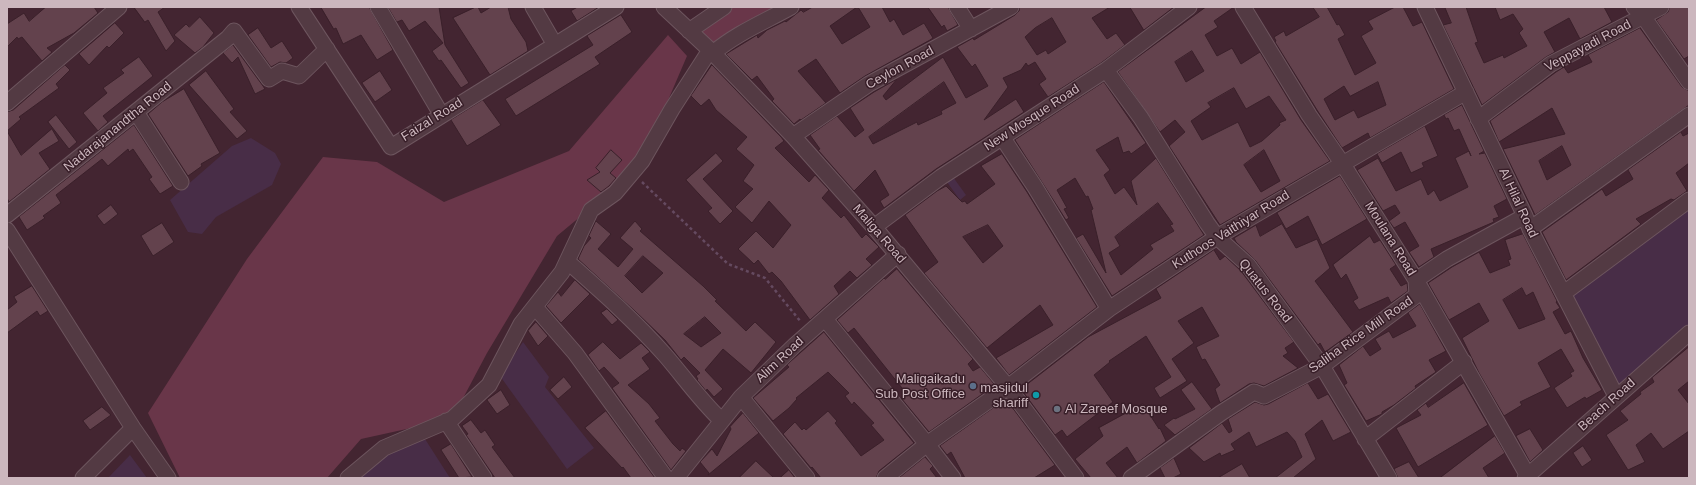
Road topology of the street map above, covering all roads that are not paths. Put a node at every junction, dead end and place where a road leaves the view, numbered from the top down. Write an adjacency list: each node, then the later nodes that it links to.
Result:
1 (119, 7): 24 (street)
2 (300, 7): 19 (street, Faizal Road)
3 (378, 7): 26 (street)
4 (533, 7): 18 (street)
5 (616, 7): 18 (street, Faizal Road)
6 (664, 7): 17 (street, Maliga Road)
7 (724, 7): 17 (street)
8 (791, 7): 20 (street)
9 (957, 7): 16 (street)
10 (1011, 7): 16 (street, Ceylon Road)
11 (1189, 7): 21 (street, New Mosque Road)
12 (1243, 7): 31 (street, Moulana Road)
13 (1425, 7): 23 (street, Al Hilal Road)
14 (1661, 7): 15 (street, Veppayadi Road)
15 (1639, 12): 22 (street); 28 (street, Veppayadi Road)
16 (971, 29): 29 (street, Ceylon Road)
17 (690, 30): 20 (street, Maliga Road)
18 (555, 45): 26 (street, Faizal Road)
19 (327, 49): 25 (street, Nadarajanandtha Road); 26 (street, Faizal Road)
20 (711, 51): 29 (street, Maliga Road); 40 (street)
21 (1106, 70): 30 (street, New Mosque Road); 38 (street, Quatus Road)
22 (1689, 82)
23 (1466, 92): 28 (street, Al Hilal Road); 31 (street, Kuthoos Vaithiyar Road)
24 (7, 102)
25 (136, 112): 32 (street); 34 (street, Nadarajanandtha Road)
26 (441, 114)
27 (1689, 115): 35 (street)
28 (1478, 118): 35 (street, Al Hilal Road)
29 (793, 136): 36 (street, Maliga Road)
30 (1002, 137): 36 (street, New Mosque Road); 44 (street)
31 (1342, 163): 38 (street, Kuthoos Vaithiyar Road); 41 (street, Moulana Road)
32 (181, 182)
33 (1689, 200): 42 (street)
34 (7, 215)
35 (1528, 222): 41 (street); 42 (street, Al Hilal Road)
36 (874, 227): 39 (street, Maliga Road)
37 (7, 230): 54 (street)
38 (1217, 237): 44 (street, Kuthoos Vaithiyar Road); 48 (street, Quatus Road)
39 (898, 254): 45 (street, Alim Road); 49 (street, Maliga Road)
40 (567, 261): 43 (street); 52 (street)
41 (1416, 280): 47 (street, Moulana Road); 48 (street, Saliha Rice Mill Road)
42 (1564, 293): 50 (street, Al Hilal Road)
43 (535, 307): 53 (street); 62 (street)
44 (1108, 310): 49 (street, Kuthoos Vaithiyar Road)
45 (825, 319): 51 (street, Alim Road); 56 (street)
46 (1689, 333): 50 (street, Beach Road)
47 (1464, 362): 55 (street); 57 (street, Moulana Road)
48 (1322, 366): 55 (street, Quatus Road); 68 (street, Saliha Rice Mill Road)
49 (1008, 387): 56 (street, Kuthoos Vaithiyar Road); 67 (street, Maliga Road)
50 (1616, 396): 57 (street, Beach Road)
51 (741, 397): 52 (street, Alim Road); 64 (street)
52 (721, 420): 63 (street, Alim Road)
53 (446, 421): 60 (street); 61 (street)
54 (133, 428): 58 (street); 59 (street)
55 (1365, 438): 69 (street, Quatus Road)
56 (927, 444): 65 (street, Kuthoos Vaithiyar Road); 66 (street)
57 (1526, 477)
58 (83, 478)
59 (168, 478)
60 (348, 478)
61 (484, 478)
62 (666, 478)
63 (676, 478)
64 (807, 478)
65 (885, 478)
66 (953, 478)
67 (1076, 478)
68 (1131, 478)
69 (1388, 478)

